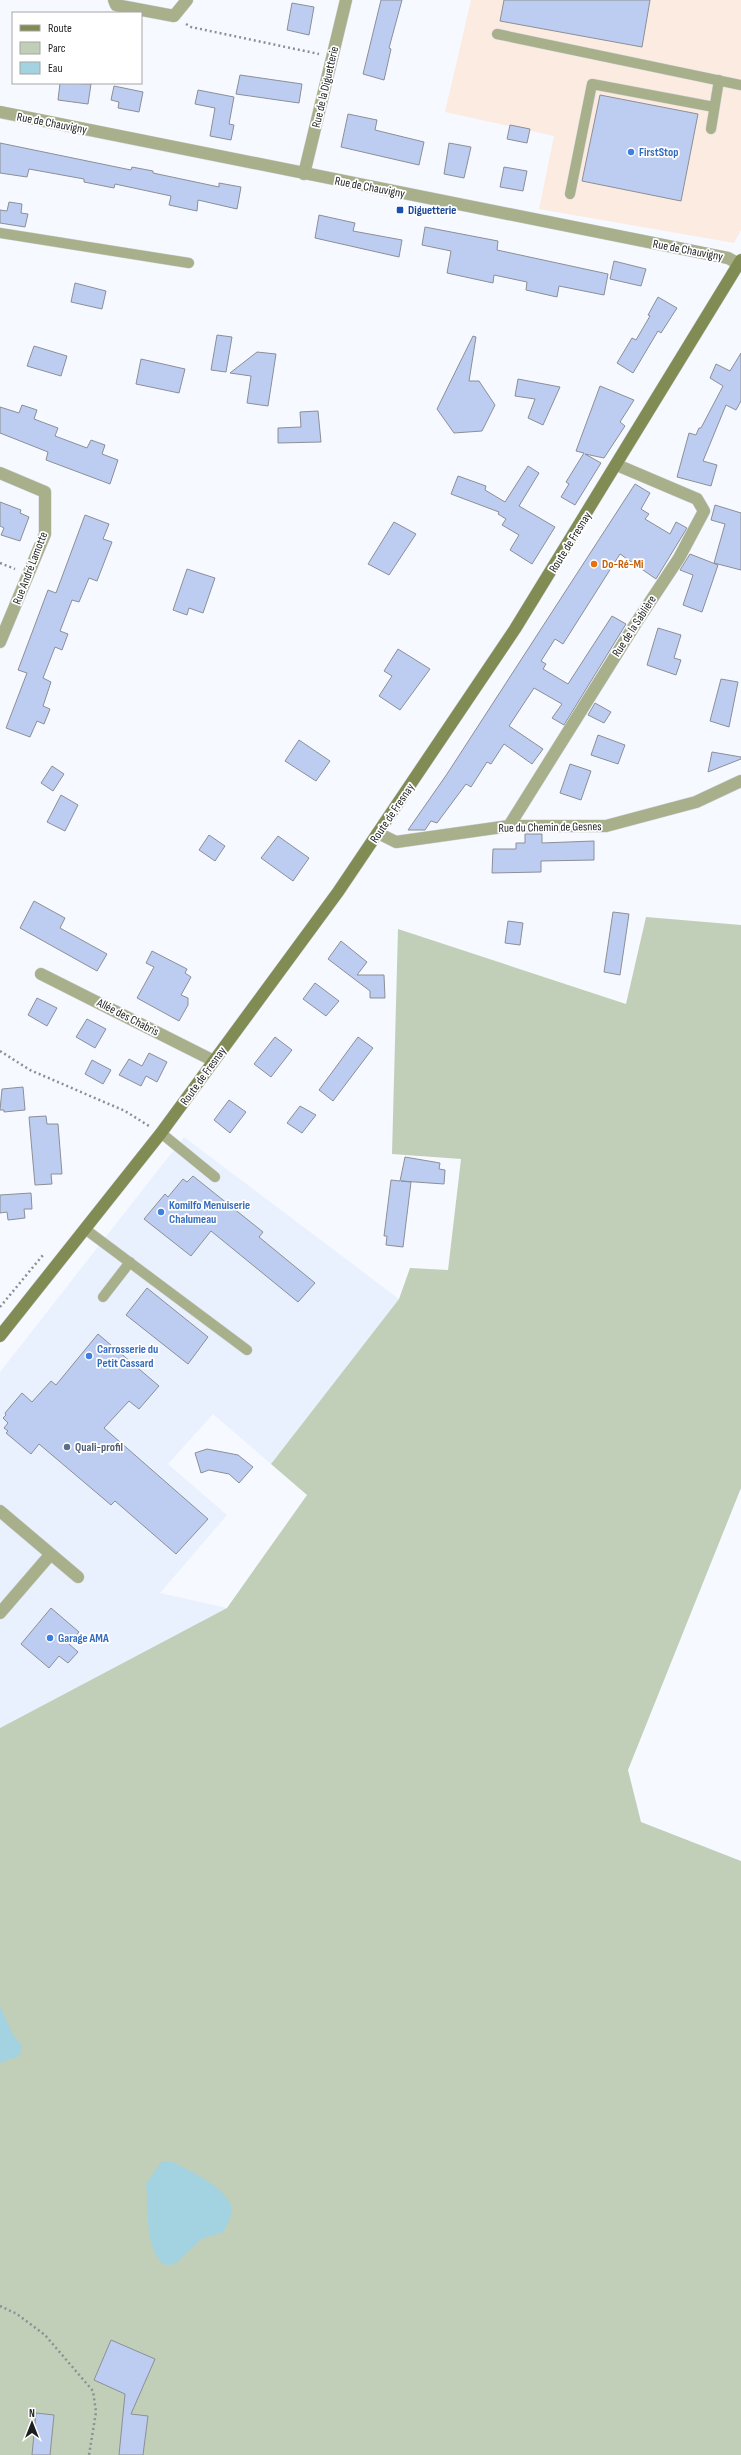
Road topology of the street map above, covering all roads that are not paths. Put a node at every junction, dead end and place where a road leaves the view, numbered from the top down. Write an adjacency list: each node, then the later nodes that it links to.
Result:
1 (114, 0): 2 (street)
2 (187, 0)
3 (346, 0): 10 (street, Rue de la Diguetterie)
4 (497, 34): 5 (lane)
5 (719, 80): 6 (lane); 7 (lane)
6 (741, 85)
7 (714, 108): 9 (lane); 11 (lane)
8 (0, 112): 10 (street, Rue de Chauvigny)
9 (711, 129)
10 (304, 174): 13 (street, Rue de Chauvigny)
11 (570, 194)
12 (0, 233): 14 (lane)
13 (740, 262): 15 (street, Route de Fresnay)
14 (189, 263)
15 (618, 465): 19 (street, Rue de la Sablière); 20 (street, Route de Fresnay)
16 (0, 473): 17 (street, Rue André Lamotte)
17 (0, 642)
18 (741, 781): 19 (street, Rue du Chemin de Gesnes)
19 (509, 826): 20 (street, Rue du Chemin de Gesnes)
20 (378, 833): 22 (street, Route de Fresnay)
21 (41, 974): 22 (street, Allée des Chabris)
22 (214, 1061): 23 (street, Route de Fresnay)
23 (161, 1133): 24 (lane); 25 (street, Route de Fresnay)
24 (215, 1176)
25 (85, 1229): 26 (lane); 28 (street, Route de Fresnay)
26 (130, 1262): 27 (lane); 29 (lane)
27 (103, 1297)
28 (0, 1336)
29 (247, 1350)
30 (0, 1511): 31 (street)
31 (50, 1555): 32 (street); 33 (street)
32 (78, 1577)
33 (0, 1614)

